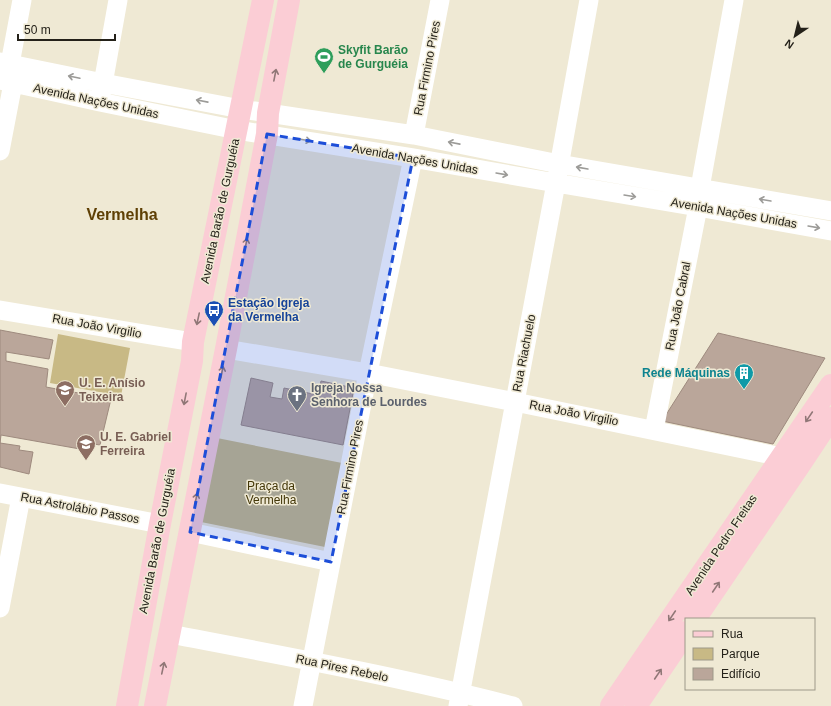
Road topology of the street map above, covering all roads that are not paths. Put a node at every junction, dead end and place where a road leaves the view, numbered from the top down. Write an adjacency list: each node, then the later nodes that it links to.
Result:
1 (22, 0): 8 (street)
2 (118, 0): 10 (street)
3 (263, 0): 12 (main road, Avenida Barão de Gurguéia)
4 (289, 0): 13 (main road, one-way to 4)
5 (440, 0): 15 (street, Rua Firmino Pires)
6 (589, 0): 18 (street, Rua Riachuelo)
7 (734, 0): 20 (street)
8 (5, 63): 10 (street, Avenida Nações Unidas, one-way to 8)
9 (7, 82): 11 (street, Avenida Nações Unidas); 16 (street)
10 (103, 83): 11 (street); 12 (street, Avenida Nações Unidas, one-way to 10)
11 (100, 102): 14 (street, Avenida Nações Unidas)
12 (240, 108): 13 (street, Avenida Nações Unidas); 14 (main road, Avenida Barão de Gurguéia)
13 (267, 124): 14 (street, Avenida Nações Unidas); 15 (street, Avenida Nações Unidas); 17 (street, Avenida Nações Unidas, one-way to 17); 26 (main road, one-way to 13)
14 (237, 130): 25 (main road, Avenida Barão de Gurguéia, one-way to 25)
15 (414, 135): 18 (street, Avenida Nações Unidas, one-way to 15)
16 (0, 151)
17 (413, 158): 19 (street, Avenida Nações Unidas, one-way to 19); 27 (street, Rua Firmino Pires)
18 (559, 164): 19 (street, Rua Riachuelo); 20 (street, Avenida Nações Unidas, one-way to 18)
19 (556, 184): 21 (street, Avenida Nações Unidas, one-way to 21); 29 (street, Rua Riachuelo)
20 (700, 188): 22 (street, Avenida Nações Unidas, one-way to 20)
21 (698, 207): 23 (street, Avenida Nações Unidas, one-way to 23); 31 (street, Rua João Cabral)
22 (831, 211)
23 (831, 231)
24 (0, 310): 25 (street, Rua João Virgilio)
25 (193, 342): 35 (main road, Avenida Barão de Gurguéia, one-way to 35)
26 (226, 349): 27 (street, Rua João Virgilio); 36 (main road, one-way to 26)
27 (368, 373): 29 (street, Rua João Virgilio); 37 (street, Rua Firmino Pires)
28 (831, 385): 32 (main road, Avenida Pedro Freitas, one-way to 32)
29 (515, 402): 31 (street, Rua João Virgilio); 43 (street, Rua Riachuelo)
30 (831, 418): 32 (main road, Avenida Pedro Freitas)
31 (654, 430): 32 (street, Rua João Virgilio)
32 (791, 460): 39 (main road, Avenida Pedro Freitas, one-way to 32); 48 (main road, Avenida Pedro Freitas, one-way to 48)
33 (0, 493): 34 (street, Rua Astrolábio Passos)
34 (21, 497): 35 (street, Rua Astrolábio Passos); 38 (street)
35 (160, 524): 44 (main road, Avenida Barão de Gurguéia)
36 (190, 532): 37 (street); 41 (main road)
37 (332, 562): 42 (street, Rua Firmino Pires)
38 (0, 608)
39 (696, 618)
40 (685, 633): 49 (main road, one-way to 40)
41 (170, 634): 42 (street, Rua Pires Rebelo); 45 (main road, one-way to 41)
42 (312, 661): 43 (street, Rua Pires Rebelo); 46 (street, Rua Firmino Pires)
43 (459, 699): 47 (street, Rua Pires Rebelo)
44 (127, 706)
45 (155, 706)
46 (303, 706)
47 (513, 706)
48 (611, 706)
49 (636, 706)

